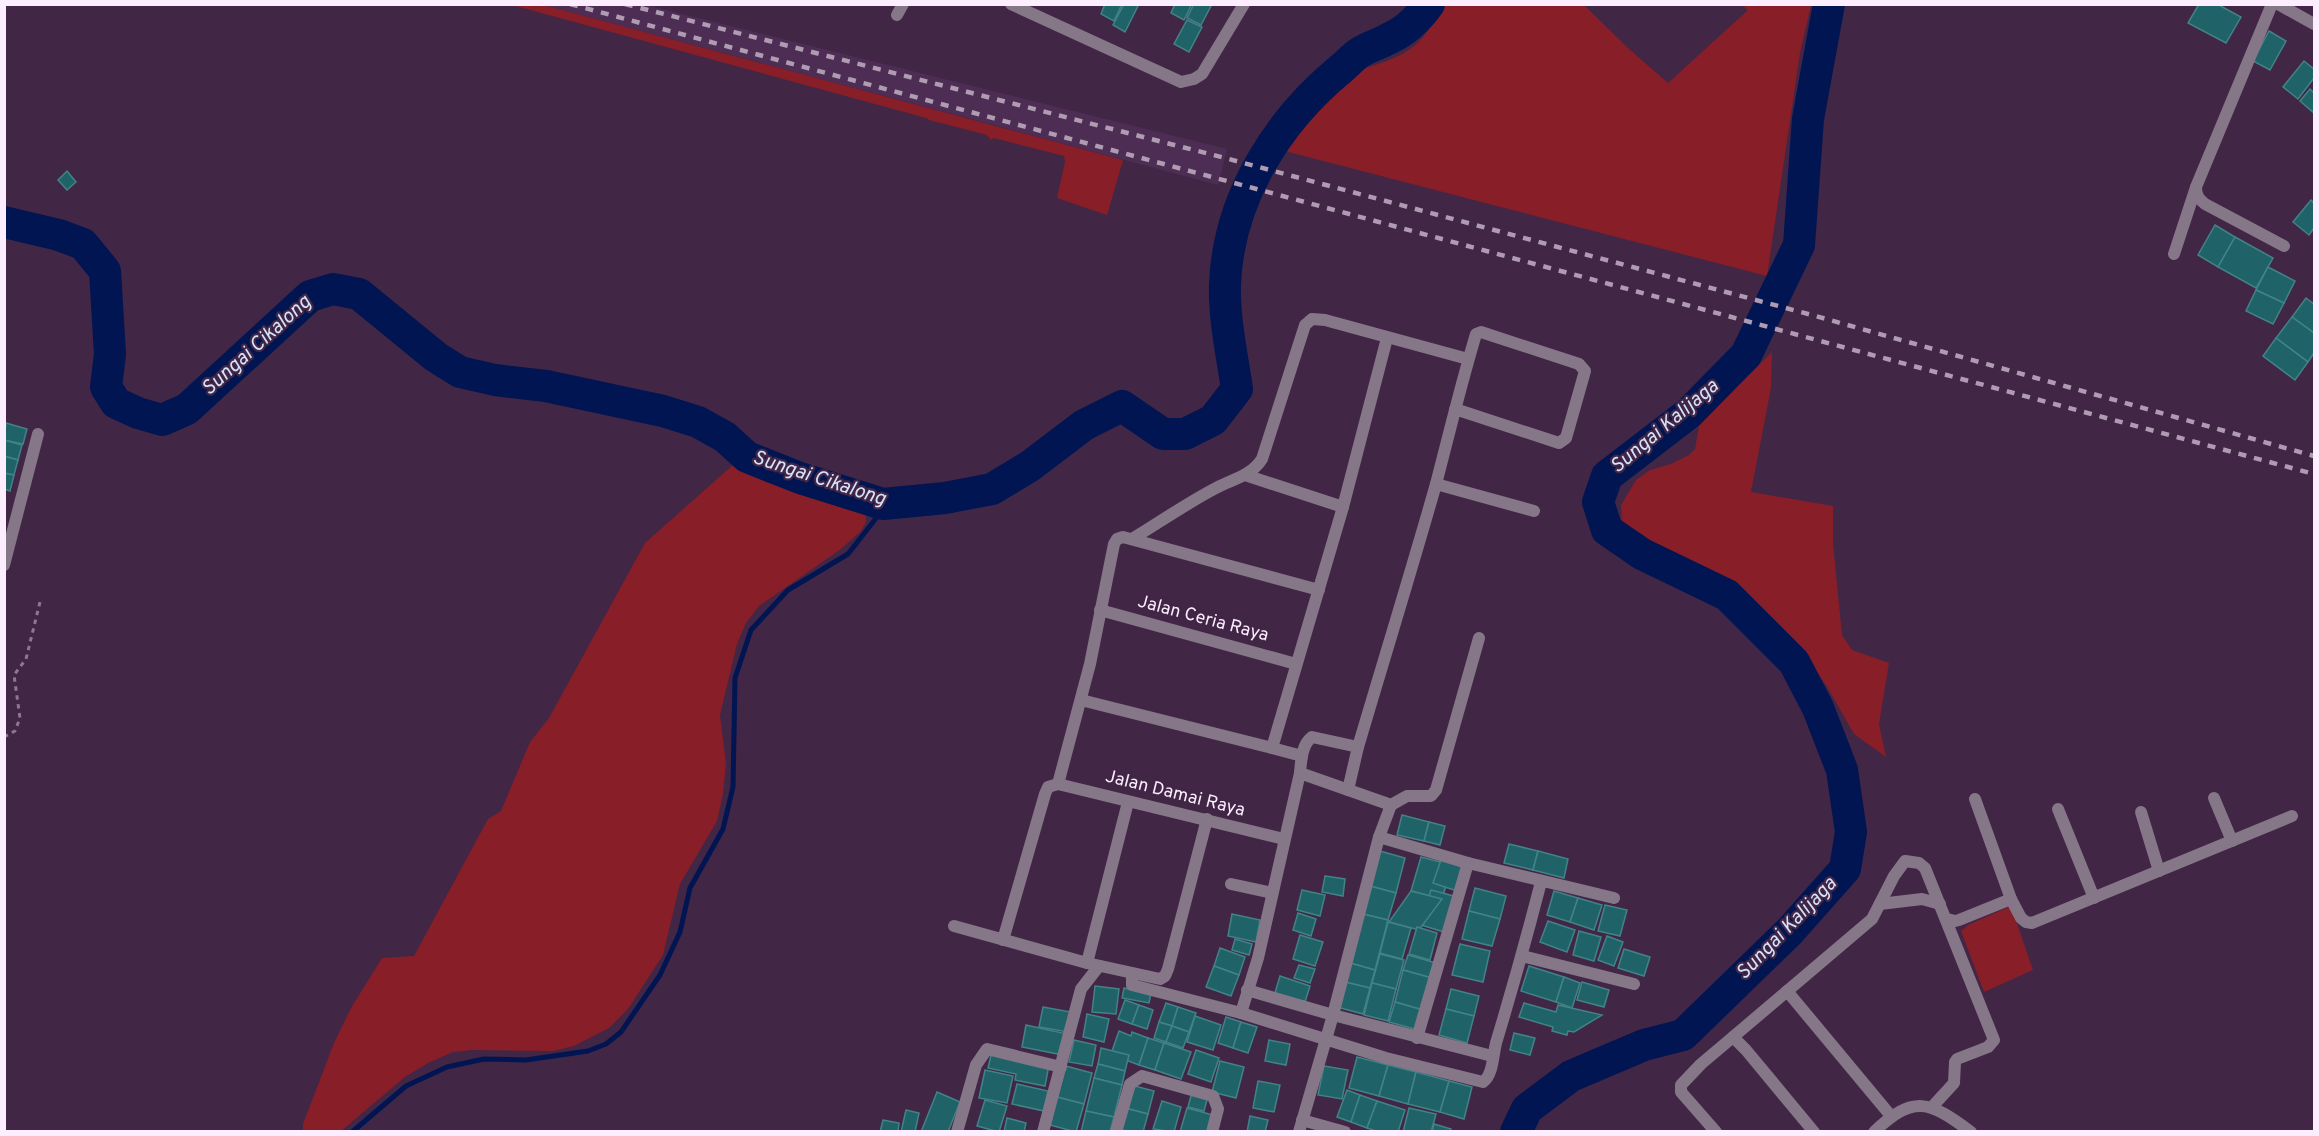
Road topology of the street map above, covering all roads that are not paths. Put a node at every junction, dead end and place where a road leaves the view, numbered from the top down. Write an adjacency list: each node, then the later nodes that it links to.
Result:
1 (1011, 4): 5 (street)
2 (1230, 4): 5 (street)
3 (2272, 4): 7 (street)
4 (2278, 4): 6 (street)
5 (1243, 8)
6 (2314, 24)
7 (2196, 187): 8 (street); 9 (street)
8 (2284, 246)
9 (2174, 254)
10 (1387, 338): 11 (street); 14 (street); 16 (street)
11 (1468, 359): 12 (street); 12 (street)
12 (1455, 409): 15 (street)
13 (38, 434): 19 (street)
14 (1245, 475): 16 (street); 18 (street)
15 (1436, 484): 17 (street); 25 (street)
16 (1343, 507): 20 (street)
17 (1534, 511)
18 (1132, 539): 20 (street); 21 (street)
19 (4, 565)
20 (1319, 590): 23 (street)
21 (1100, 610): 23 (street, Jalan Ceria Raya); 24 (street)
22 (1479, 638): 34 (street)
23 (1296, 664): 26 (street)
24 (1081, 700): 26 (street); 29 (street)
25 (1358, 747): 27 (street); 30 (street)
26 (1272, 748): 27 (street)
27 (1302, 756): 28 (street)
28 (1300, 773): 30 (street); 40 (street)
29 (1058, 784): 33 (street, Jalan Damai Raya); 54 (street)
30 (1348, 790): 34 (street)
31 (2214, 798): 41 (street)
32 (1975, 799): 49 (street)
33 (1128, 802): 38 (street, Jalan Damai Raya); 56 (street)
34 (1391, 805): 39 (street)
35 (2058, 809): 48 (street)
36 (2141, 812): 43 (street)
37 (2292, 816): 41 (street)
38 (1207, 819): 40 (street, Jalan Damai Raya); 57 (street)
39 (1379, 837): 42 (street); 62 (street)
40 (1284, 839): 46 (street)
41 (2232, 841): 43 (street)
42 (1468, 863): 44 (street); 64 (street)
43 (2158, 871): 48 (street)
44 (1541, 882): 47 (street); 55 (street)
45 (1231, 884): 46 (street)
46 (1272, 893): 59 (street)
47 (1614, 898)
48 (2094, 898): 49 (street)
49 (2011, 899): 52 (street)
50 (1880, 904): 51 (street); 51 (street); 60 (street)
51 (1940, 904): 52 (street)
52 (1947, 918): 68 (street)
53 (954, 926): 54 (street)
54 (1003, 940): 56 (street)
55 (1522, 956): 58 (street); 66 (street)
56 (1092, 970): 57 (street); 67 (street)
57 (1132, 974): 61 (street)
58 (1634, 984)
59 (1247, 990): 61 (street); 62 (street)
60 (1787, 991): 63 (street); 69 (street)
61 (1241, 1012): 65 (street)
62 (1333, 1015): 64 (street); 65 (street)
63 (1733, 1037): 76 (street); 77 (street)
64 (1418, 1038): 66 (street)
65 (1326, 1039): 66 (street); 70 (street)
66 (1492, 1056)
67 (1061, 1067): 71 (street); 72 (street)
68 (1932, 1107): 69 (street); 79 (street)
69 (1891, 1116): 78 (street)
70 (1301, 1126): 75 (street)
71 (957, 1131)
72 (1043, 1131)
73 (1116, 1131): 74 (street)
74 (1212, 1131)
75 (1346, 1131)
76 (1716, 1131)
77 (1814, 1131)
78 (1874, 1131)
79 (1971, 1131)

